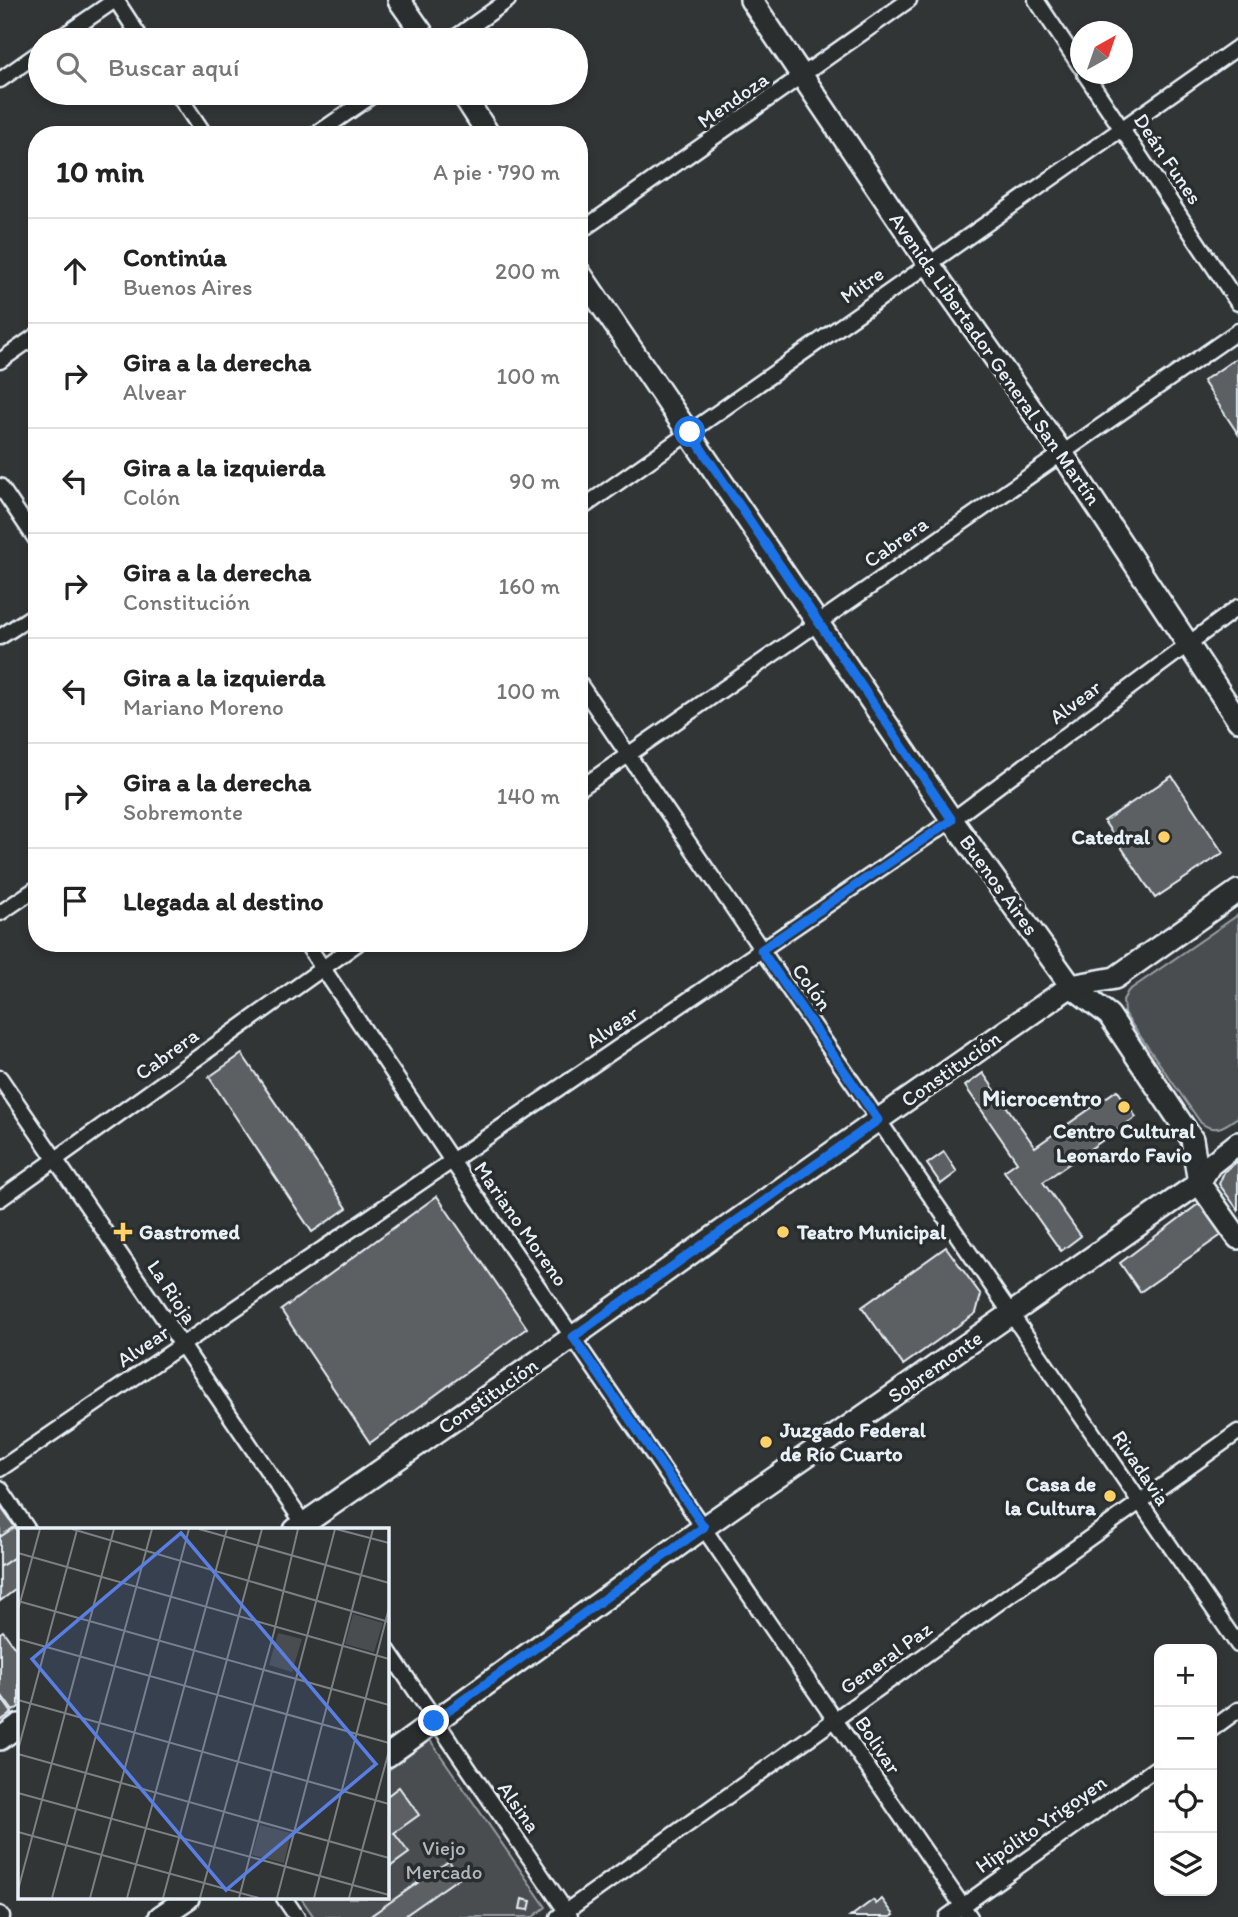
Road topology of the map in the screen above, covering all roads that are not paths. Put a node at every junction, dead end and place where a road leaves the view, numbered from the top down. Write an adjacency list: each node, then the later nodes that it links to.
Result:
1 (115, 0): 7 (street); 8 (street)
2 (399, 0): 9 (main road)
3 (508, 0): 10 (street)
4 (751, 0): 14 (main road, Avenida Libertador General San Martín)
5 (909, 0): 14 (street, Mendoza)
6 (1036, 0): 12 (street)
7 (74, 28)
8 (134, 28)
9 (419, 28)
10 (469, 28)
11 (1238, 47): 23 (street, Mitre)
12 (1070, 51)
13 (28, 60): 15 (street)
14 (802, 77): 24 (street, Mendoza); 25 (main road, Avenida Libertador General San Martín)
15 (0, 80)
16 (1092, 84): 23 (street, Deán Funes)
17 (185, 105): 20 (street)
18 (359, 105): 21 (street)
19 (470, 105): 22 (main road)
20 (199, 126)
21 (328, 126)
22 (483, 126)
23 (1123, 129): 25 (street, Mitre); 27 (street, Deán Funes)
24 (588, 226)
25 (928, 264): 31 (street, Mitre); 32 (main road, Avenida Libertador General San Martín)
26 (588, 285): 31 (main road, Buenos Aires)
27 (1238, 303)
28 (1238, 331): 32 (street, Cabrera)
29 (28, 341): 30 (street)
30 (0, 361)
31 (690, 432): 34 (street, Mitre); 38 (main road, Buenos Aires)
32 (1062, 453): 38 (street, Cabrera); 40 (main road, Avenida Libertador General San Martín)
33 (0, 486): 35 (street)
34 (588, 504)
35 (28, 528)
36 (1238, 607): 40 (street, Alvear)
37 (28, 619): 39 (street)
38 (818, 622): 43 (street, Cabrera); 45 (main road, Buenos Aires)
39 (0, 638)
40 (1187, 645): 42 (main road, Avenida Libertador General San Martín); 45 (street, Alvear)
41 (588, 696): 43 (street, Colón)
42 (1238, 720)
43 (628, 755): 44 (street, Cabrera); 49 (street, Colón)
44 (588, 783)
45 (952, 820): 49 (street, Alvear); 53 (main road, Buenos Aires)
46 (1238, 891): 53 (main road, Constitución)
47 (28, 894): 48 (street)
48 (0, 913)
49 (761, 950): 55 (street, Colón); 58 (street, Alvear)
50 (312, 952): 52 (street, Mariano Moreno)
51 (345, 952): 52 (street, Cabrera)
52 (323, 968): 57 (street, Cabrera); 58 (street, Mariano Moreno)
53 (1072, 986): 55 (main road, Constitución); 59 (main road, Buenos Aires)
54 (0, 1078): 57 (street, La Rioja)
55 (878, 1120): 62 (street, Colón); 63 (main road, Constitución)
56 (1238, 1143): 59 (main road, Sobremonte)
57 (56, 1160): 60 (street, Cabrera); 64 (street, La Rioja)
58 (452, 1161): 63 (street, Mariano Moreno); 64 (street, Alvear)
59 (1199, 1183): 61 (main road); 62 (main road, Sobremonte)
60 (0, 1199)
61 (1238, 1238)
62 (1011, 1314): 68 (street, Rivadavia); 69 (main road, Sobremonte)
63 (573, 1337): 69 (street, Mariano Moreno); 71 (main road, Constitución)
64 (182, 1345): 66 (street, Alvear); 71 (street, La Rioja)
65 (1238, 1432): 68 (street, General Paz)
66 (0, 1469)
67 (0, 1488): 70 (street)
68 (1139, 1502): 72 (street, Rivadavia); 75 (street, General Paz)
69 (704, 1527): 75 (street, Bolivar); 76 (main road, Sobremonte)
70 (27, 1528)
71 (302, 1528)
72 (1238, 1645)
73 (388, 1651): 76 (street)
74 (1238, 1710): 77 (street)
75 (835, 1720): 84 (street, Bolivar); 85 (street, General Paz)
76 (434, 1721): 80 (main road, Sobremonte); 85 (street, Alsina)
77 (1217, 1725)
78 (18, 1726): 79 (main road)
79 (0, 1738)
80 (388, 1755)
81 (1154, 1770): 84 (street, Hipólito Yrigoyen)
82 (187, 1899): 86 (main road)
83 (285, 1899): 87 (street)
84 (967, 1911): 88 (street, Hipólito Yrigoyen)
85 (564, 1915)
86 (160, 1917)
87 (297, 1917)
88 (947, 1917)

